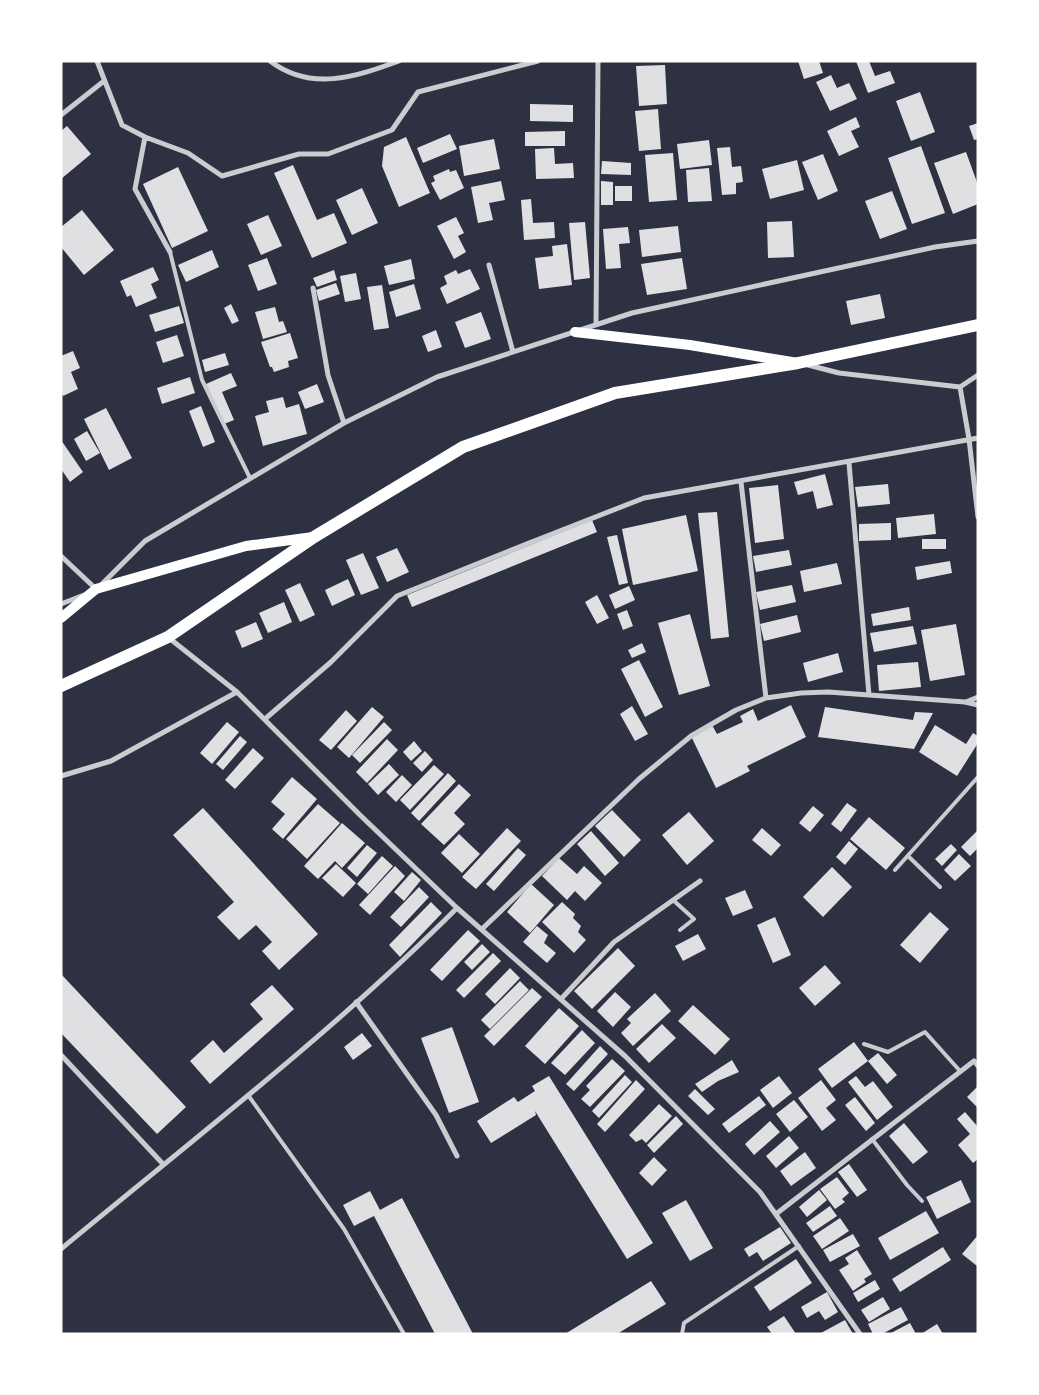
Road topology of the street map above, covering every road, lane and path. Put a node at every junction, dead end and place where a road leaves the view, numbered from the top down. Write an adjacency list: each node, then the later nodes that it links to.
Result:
1 (96, 61): 6 (street)
2 (270, 61): 3 (street)
3 (399, 61)
4 (538, 61): 8 (street)
5 (598, 61): 13 (street)
6 (104, 81): 7 (street); 8 (street)
7 (61, 115)
8 (145, 138): 10 (street)
9 (978, 241): 13 (street)
10 (170, 252): 24 (lane)
11 (489, 264): 16 (street)
12 (313, 288): 20 (street)
13 (596, 325): 15 (street)
14 (978, 325): 17 (main road)
15 (575, 332): 16 (street); 17 (main road)
16 (513, 352): 20 (street)
17 (798, 363): 19 (street); 27 (main road)
18 (978, 375): 19 (street)
19 (960, 387): 22 (street)
20 (344, 424): 24 (street)
21 (978, 438): 22 (street)
22 (969, 439): 23 (street); 26 (street)
23 (850, 463): 25 (street); 35 (street)
24 (250, 478): 29 (street)
25 (741, 482): 37 (street); 40 (street)
26 (978, 517)
27 (314, 537): 29 (main road); 32 (main road)
28 (61, 556): 29 (street)
29 (96, 589): 30 (street); 31 (main road)
30 (61, 604)
31 (61, 618)
32 (168, 637): 33 (main road); 34 (street)
33 (61, 686)
34 (237, 692): 40 (street); 41 (street)
35 (870, 696): 37 (street); 38 (street)
36 (978, 697): 38 (street)
37 (766, 698): 49 (street)
38 (965, 702): 39 (street)
39 (978, 705)
40 (264, 719): 48 (street)
41 (61, 776)
42 (978, 777): 43 (lane)
43 (908, 856): 44 (lane); 46 (lane)
44 (895, 870)
45 (700, 881): 47 (street)
46 (940, 887)
47 (673, 900): 50 (lane); 51 (street)
48 (457, 908): 49 (street); 52 (street)
49 (482, 929): 51 (street)
50 (680, 930)
51 (561, 999): 63 (street)
52 (356, 1002): 58 (street); 60 (street)
53 (864, 1044): 57 (lane)
54 (61, 1055): 61 (street)
55 (978, 1056): 56 (street)
56 (976, 1064): 57 (street)
57 (960, 1071): 59 (street)
58 (248, 1095): 61 (street); 66 (lane)
59 (872, 1139): 62 (lane); 63 (street)
60 (457, 1156)
61 (163, 1164): 65 (street)
62 (922, 1201)
63 (776, 1214): 64 (street)
64 (799, 1246): 67 (lane); 68 (street)
65 (61, 1249)
66 (404, 1334)
67 (682, 1334)
68 (860, 1334)

